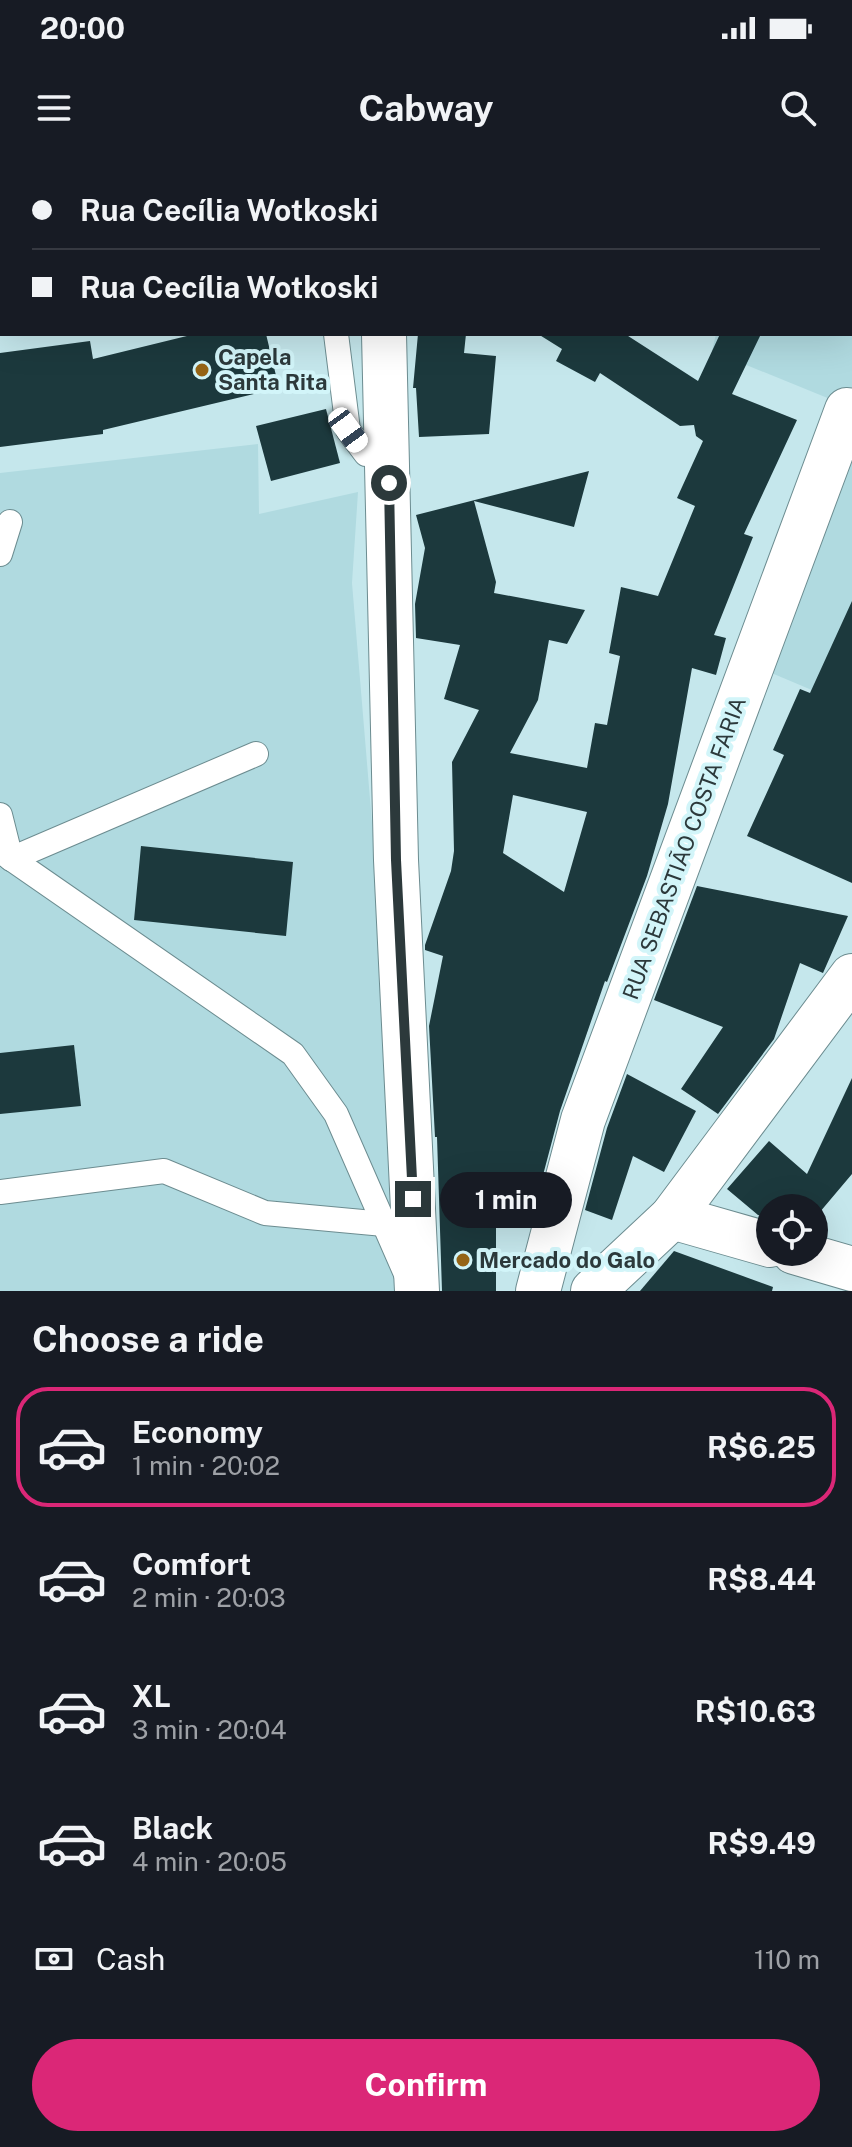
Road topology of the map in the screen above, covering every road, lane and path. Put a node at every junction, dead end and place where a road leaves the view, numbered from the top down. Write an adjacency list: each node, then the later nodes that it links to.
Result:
1 (336, 336): 4 (lane)
2 (384, 336): 4 (street)
3 (849, 405): 18 (street, RUA SEBASTIÃO COSTA FARIA)
4 (388, 452): 17 (street)
5 (10, 522): 6 (lane)
6 (0, 554)
7 (256, 754): 9 (lane)
8 (0, 815): 9 (lane)
9 (6, 855): 13 (lane)
10 (852, 976): 12 (street)
11 (0, 1192): 13 (lane)
12 (672, 1217): 14 (street); 19 (street)
13 (384, 1224): 17 (lane)
14 (756, 1241)
15 (828, 1262): 16 (street)
16 (852, 1269)
17 (415, 1291)
18 (538, 1291)
19 (593, 1291)

